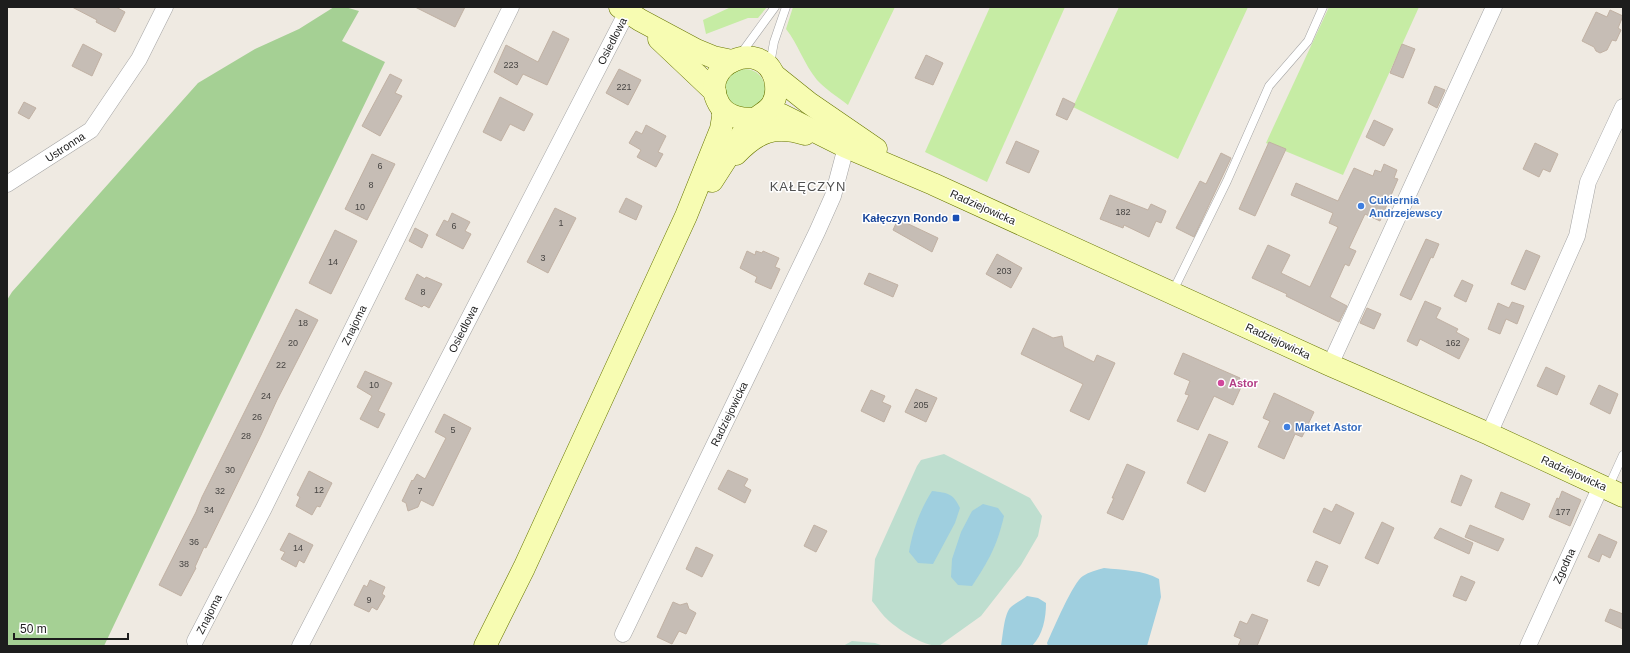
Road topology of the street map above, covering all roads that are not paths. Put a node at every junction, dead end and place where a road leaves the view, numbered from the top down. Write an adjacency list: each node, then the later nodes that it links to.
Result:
1 (165, 7): 15 (street, Ustronna)
2 (511, 7): 24 (street, Znajoma)
3 (775, 7): 8 (lane)
4 (786, 7): 9 (lane)
5 (1323, 7): 18 (lane)
6 (1494, 7): 19 (street)
7 (629, 13): 8 (main road); 10 (main road); 25 (street, Osiedlowa)
8 (734, 60): 9 (main road); 10 (main road)
9 (772, 72): 12 (main road); 16 (main road, Radziejowicka)
10 (719, 101): 12 (main road); 17 (main road)
11 (1623, 107): 20 (street)
12 (759, 116): 13 (main road, Radziejowicka); 14 (main road)
13 (846, 147): 14 (main road); 16 (main road, Radziejowicka); 23 (street, Radziejowicka)
14 (713, 180): 17 (main road)
15 (7, 184)
16 (933, 184): 18 (main road, Radziejowicka)
17 (686, 216): 26 (main road)
18 (1172, 293): 19 (main road, Radziejowicka)
19 (1330, 365): 20 (main road, Radziejowicka)
20 (1489, 434): 22 (main road, Radziejowicka)
21 (1623, 455): 22 (lane)
22 (1611, 490): 27 (street, Zgodna)
23 (623, 634)
24 (194, 641)
25 (300, 646)
26 (485, 646)
27 (1528, 646)

